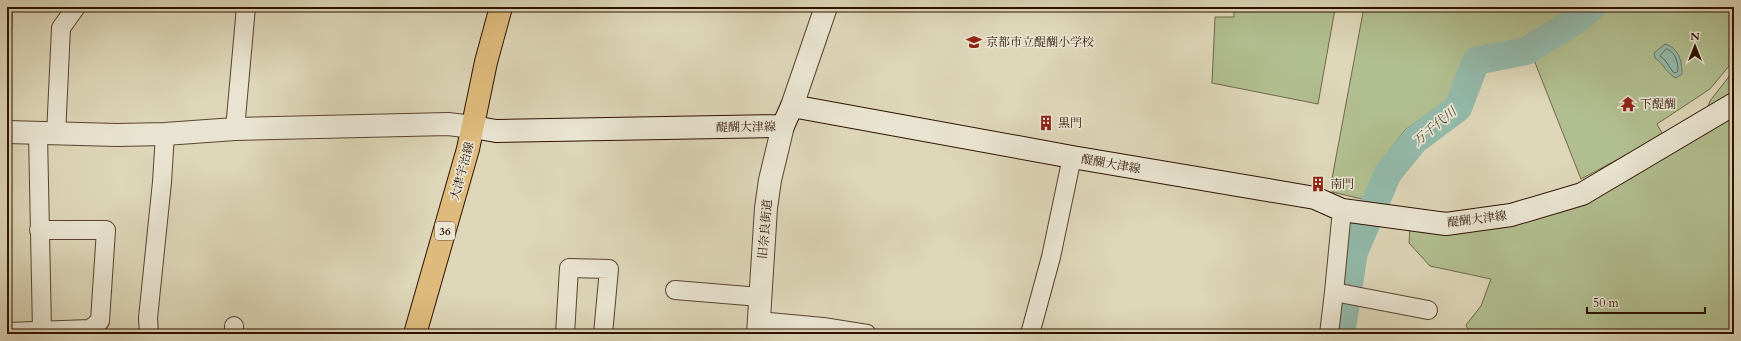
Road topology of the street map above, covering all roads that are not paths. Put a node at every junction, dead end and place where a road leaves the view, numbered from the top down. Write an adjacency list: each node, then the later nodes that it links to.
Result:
1 (76, 7): 11 (street)
2 (246, 7): 9 (street)
3 (501, 7): 8 (main road, 大津宇治線 / 36)
4 (826, 7): 6 (main road)
5 (1734, 104): 14 (main road, 醍醐大津線)
6 (792, 106): 7 (main road, 醍醐大津線); 13 (main road, 醍醐大津線)
7 (783, 126): 8 (main road, 醍醐大津線); 18 (main road, 旧奈良街道)
8 (473, 127): 9 (main road, 醍醐大津線); 24 (main road, 大津宇治線 / 36)
9 (235, 128): 12 (main road, 醍醐大津線)
10 (7, 132): 11 (main road, 醍醐大津線)
11 (47, 134): 12 (main road, 醍醐大津線); 15 (street)
12 (165, 134): 23 (street)
13 (1072, 157): 14 (main road, 醍醐大津線); 28 (street)
14 (1342, 210): 17 (street)
15 (38, 230): 21 (street); 21 (street)
16 (675, 290): 18 (street)
17 (1344, 294): 19 (street); 29 (street)
18 (760, 297): 20 (main road, 旧奈良街道)
19 (1428, 310)
20 (758, 328): 27 (street)
21 (42, 330): 22 (street)
22 (7, 332)
23 (149, 334)
24 (415, 334)
25 (565, 334): 26 (street)
26 (603, 334)
27 (867, 334)
28 (1030, 334)
29 (1328, 334)

